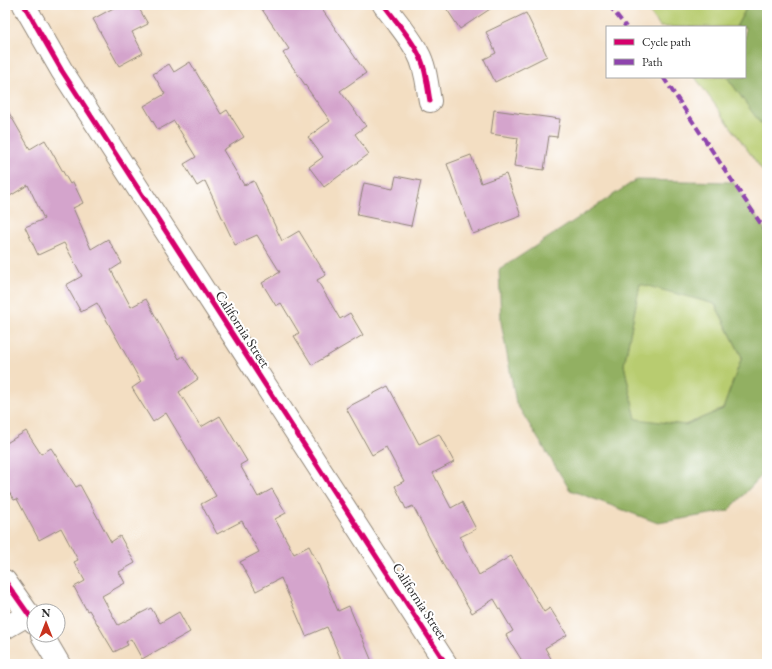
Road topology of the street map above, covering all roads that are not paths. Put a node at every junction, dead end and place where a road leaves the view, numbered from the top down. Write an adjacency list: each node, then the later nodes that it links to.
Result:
1 (24, 5): 10 (street, California Street)
2 (384, 5): 3 (street)
3 (430, 101)
4 (5, 581): 5 (street)
5 (26, 611)
6 (26, 620): 7 (street)
7 (5, 628)
8 (47, 643): 9 (street)
9 (59, 664)
10 (446, 664)

